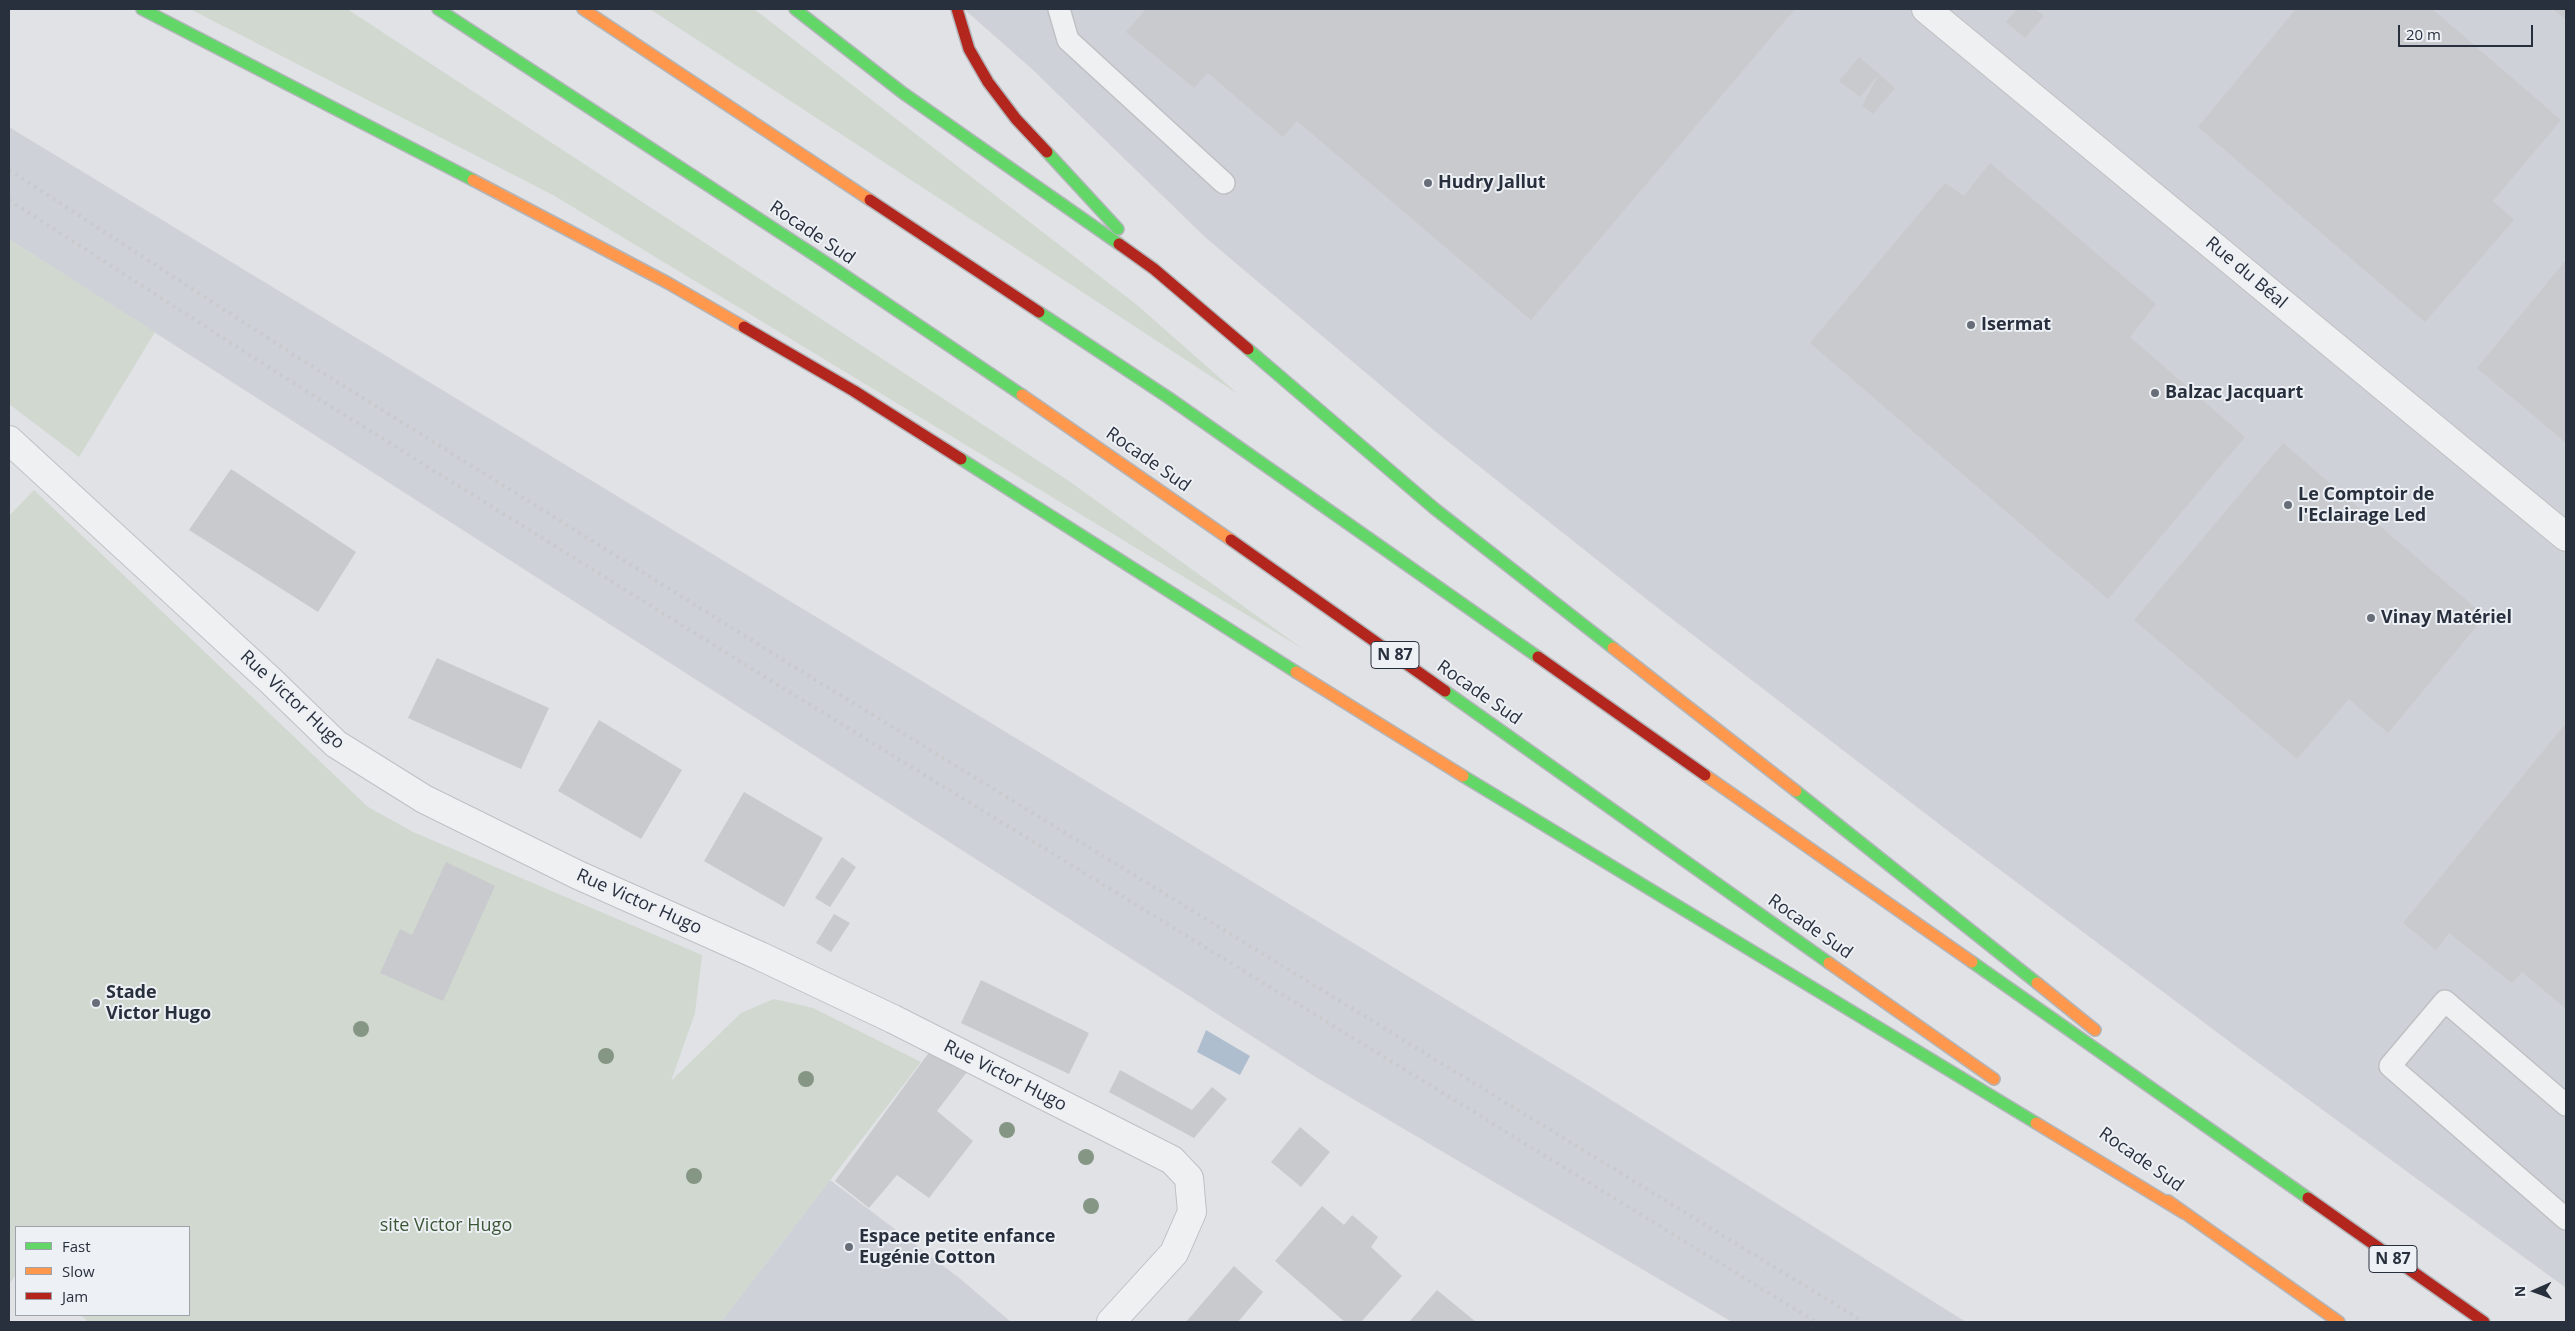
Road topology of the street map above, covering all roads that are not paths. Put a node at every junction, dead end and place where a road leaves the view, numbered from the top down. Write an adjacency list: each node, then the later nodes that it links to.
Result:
1 (142, 9): 18 (highway)
2 (438, 9): 14 (highway, Rocade Sud / N 87)
3 (583, 9): 17 (highway, N 87)
4 (795, 9): 9 (highway)
5 (957, 9): 9 (highway)
6 (1059, 9): 8 (lane)
7 (1926, 9): 11 (street, Rue du Béal)
8 (1224, 183)
9 (1154, 269): 12 (highway)
10 (9, 440): 20 (street, Rue Victor Hugo)
11 (2566, 537)
12 (2101, 1035)
13 (2132, 1060): 17 (highway)
14 (2005, 1086)
15 (2566, 1105): 19 (lane)
16 (2046, 1115): 18 (highway, Rocade Sud)
17 (2302, 1197): 22 (highway, N 87)
18 (2184, 1212): 21 (highway, Rocade Sud)
19 (2566, 1219)
20 (1111, 1322)
21 (2339, 1322)
22 (2484, 1322)

